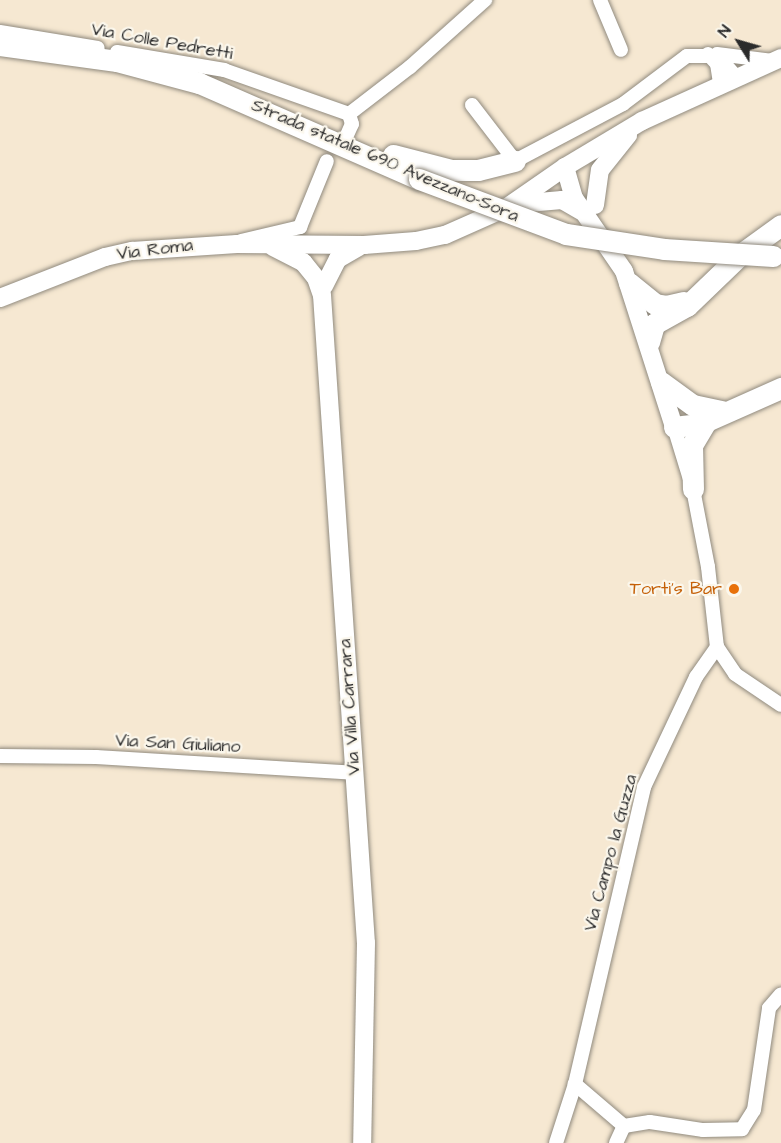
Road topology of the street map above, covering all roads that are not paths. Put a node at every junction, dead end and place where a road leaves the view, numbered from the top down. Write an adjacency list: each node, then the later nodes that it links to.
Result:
1 (485, 0): 11 (street)
2 (600, 0): 5 (street)
3 (0, 32): 11 (street, Via Colle Pedretti)
4 (0, 45): 10 (highway, Strada statale 690 Avezzano-Sora)
5 (621, 50)
6 (710, 54): 7 (street); 8 (street); 15 (street)
7 (778, 59): 8 (main road)
8 (728, 81): 12 (main road)
9 (472, 105): 15 (street)
10 (265, 111): 15 (highway); 24 (highway, Strada statale 690 Avezzano-Sora, bridge)
11 (349, 114): 13 (street)
12 (642, 121): 16 (main road); 18 (main road)
13 (347, 135)
14 (327, 161): 20 (street)
15 (515, 161)
16 (565, 167): 17 (main road); 18 (main road)
17 (506, 208): 18 (main road); 21 (main road, Via Roma)
18 (589, 209): 25 (main road)
19 (781, 225): 27 (highway)
20 (237, 244): 22 (main road, Via Roma); 28 (main road, Via Roma)
21 (364, 245): 23 (main road, Via Roma); 26 (main road)
22 (273, 247): 23 (main road, Via Roma); 26 (main road)
23 (319, 247): 26 (main road, Via Villa Carrara)
24 (777, 255)
25 (629, 283): 27 (highway); 29 (main road)
26 (320, 286): 38 (main road, Via Villa Carrara)
27 (700, 293): 29 (highway)
28 (0, 298)
29 (649, 342): 30 (main road)
30 (661, 382): 32 (highway); 33 (main road)
31 (781, 388): 32 (highway)
32 (713, 414): 33 (highway); 34 (highway)
33 (674, 427): 34 (street)
34 (693, 489): 35 (street)
35 (717, 647): 36 (street); 40 (street, Via Campo la Guzza)
36 (781, 705)
37 (0, 756): 38 (street, Via San Giuliano)
38 (354, 773): 41 (main road, Via Villa Carrara)
39 (781, 994): 42 (street)
40 (575, 1084): 42 (street); 45 (street, Via Campo la Guzza)
41 (362, 1119): 43 (main road, Via Villa Carrara); 44 (main road, Via Villa Carrara)
42 (624, 1126): 46 (street)
43 (353, 1143)
44 (362, 1143)
45 (556, 1143)
46 (616, 1143)

